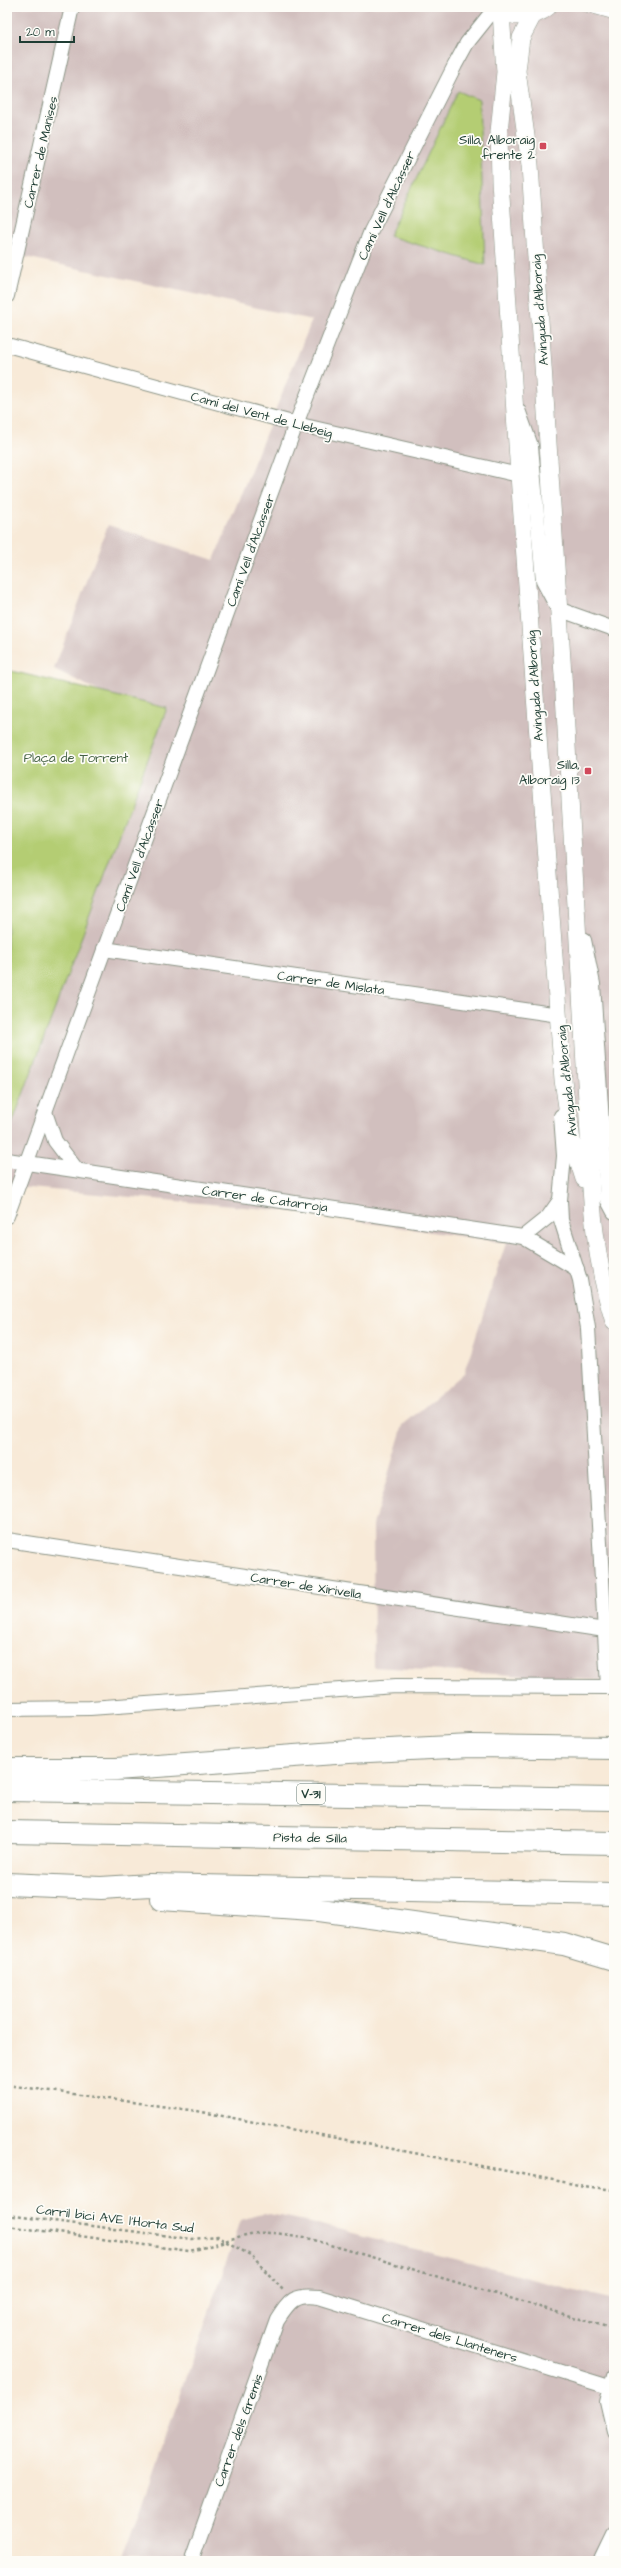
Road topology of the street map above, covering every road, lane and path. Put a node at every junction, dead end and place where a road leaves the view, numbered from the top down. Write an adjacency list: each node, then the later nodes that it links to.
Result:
1 (72, 7): 7 (street, Carrer de Manises)
2 (548, 7): 5 (street)
3 (582, 7): 6 (lane)
4 (497, 9): 5 (street); 9 (street, Avinguda d’Alboraig); 10 (street, Camí Vell d'Alcàsser)
5 (533, 15): 12 (street, Avinguda d’Alboraig)
6 (614, 16)
7 (7, 296)
8 (7, 345): 10 (street, Camí del Vent de Llebeig)
9 (514, 400): 11 (street, Avinguda d’Alboraig); 12 (street, Avinguda d’Alboraig)
10 (296, 424): 11 (street, Camí del Vent de Llebeig); 15 (street, Camí Vell d'Alcàsser)
11 (518, 475): 16 (street, Avinguda d’Alboraig)
12 (558, 609): 13 (street); 14 (street, Avinguda d’Alboraig)
13 (614, 629)
14 (574, 896): 22 (street, Avinguda d’Alboraig); 24 (street)
15 (104, 949): 16 (street, Carrer de Mislata); 18 (street, Camí Vell d'Alcàsser)
16 (559, 1015): 17 (street, Avinguda d’Alboraig)
17 (561, 1052): 22 (street, Avinguda d’Alboraig); 23 (street)
18 (45, 1112): 20 (street, Camí Vell d'Alcàsser); 21 (street)
19 (7, 1160): 20 (street, Carrer de Catarroja)
20 (26, 1163): 21 (street, Carrer de Catarroja); 25 (street, Camí Vell d'Alcàsser)
21 (77, 1170): 26 (street, Carrer de Catarroja)
22 (590, 1196): 28 (street)
23 (560, 1200): 26 (street); 27 (street)
24 (614, 1212)
25 (7, 1216)
26 (523, 1237): 27 (street, Carrer de Catarroja)
27 (577, 1269): 30 (street)
28 (614, 1322)
29 (7, 1540): 30 (street, Carrer de Xirivella)
30 (606, 1630): 31 (street)
31 (7, 1709)
32 (614, 1748): 33 (highway)
33 (7, 1769)
34 (7, 1790): 35 (highway, V-31)
35 (614, 1799)
36 (7, 1832): 37 (highway, Pista de Silla)
37 (614, 1843)
38 (7, 1884): 39 (highway)
39 (101, 1888): 40 (highway); 41 (highway)
40 (614, 1894)
41 (614, 1959)
42 (7, 2085): 43 (path)
43 (614, 2190)
44 (7, 2215): 46 (path, Carril bici AVE l'Horta Sud)
45 (7, 2226): 46 (path)
46 (228, 2242): 47 (path, Carril bici AVE l'Horta Sud); 48 (path)
47 (290, 2301): 49 (street, Carrer dels Llanteners); 52 (street, Carrer dels Gremis)
48 (614, 2329)
49 (612, 2381): 50 (street)
50 (614, 2432)
51 (614, 2534): 53 (street)
52 (192, 2561)
53 (601, 2561)

